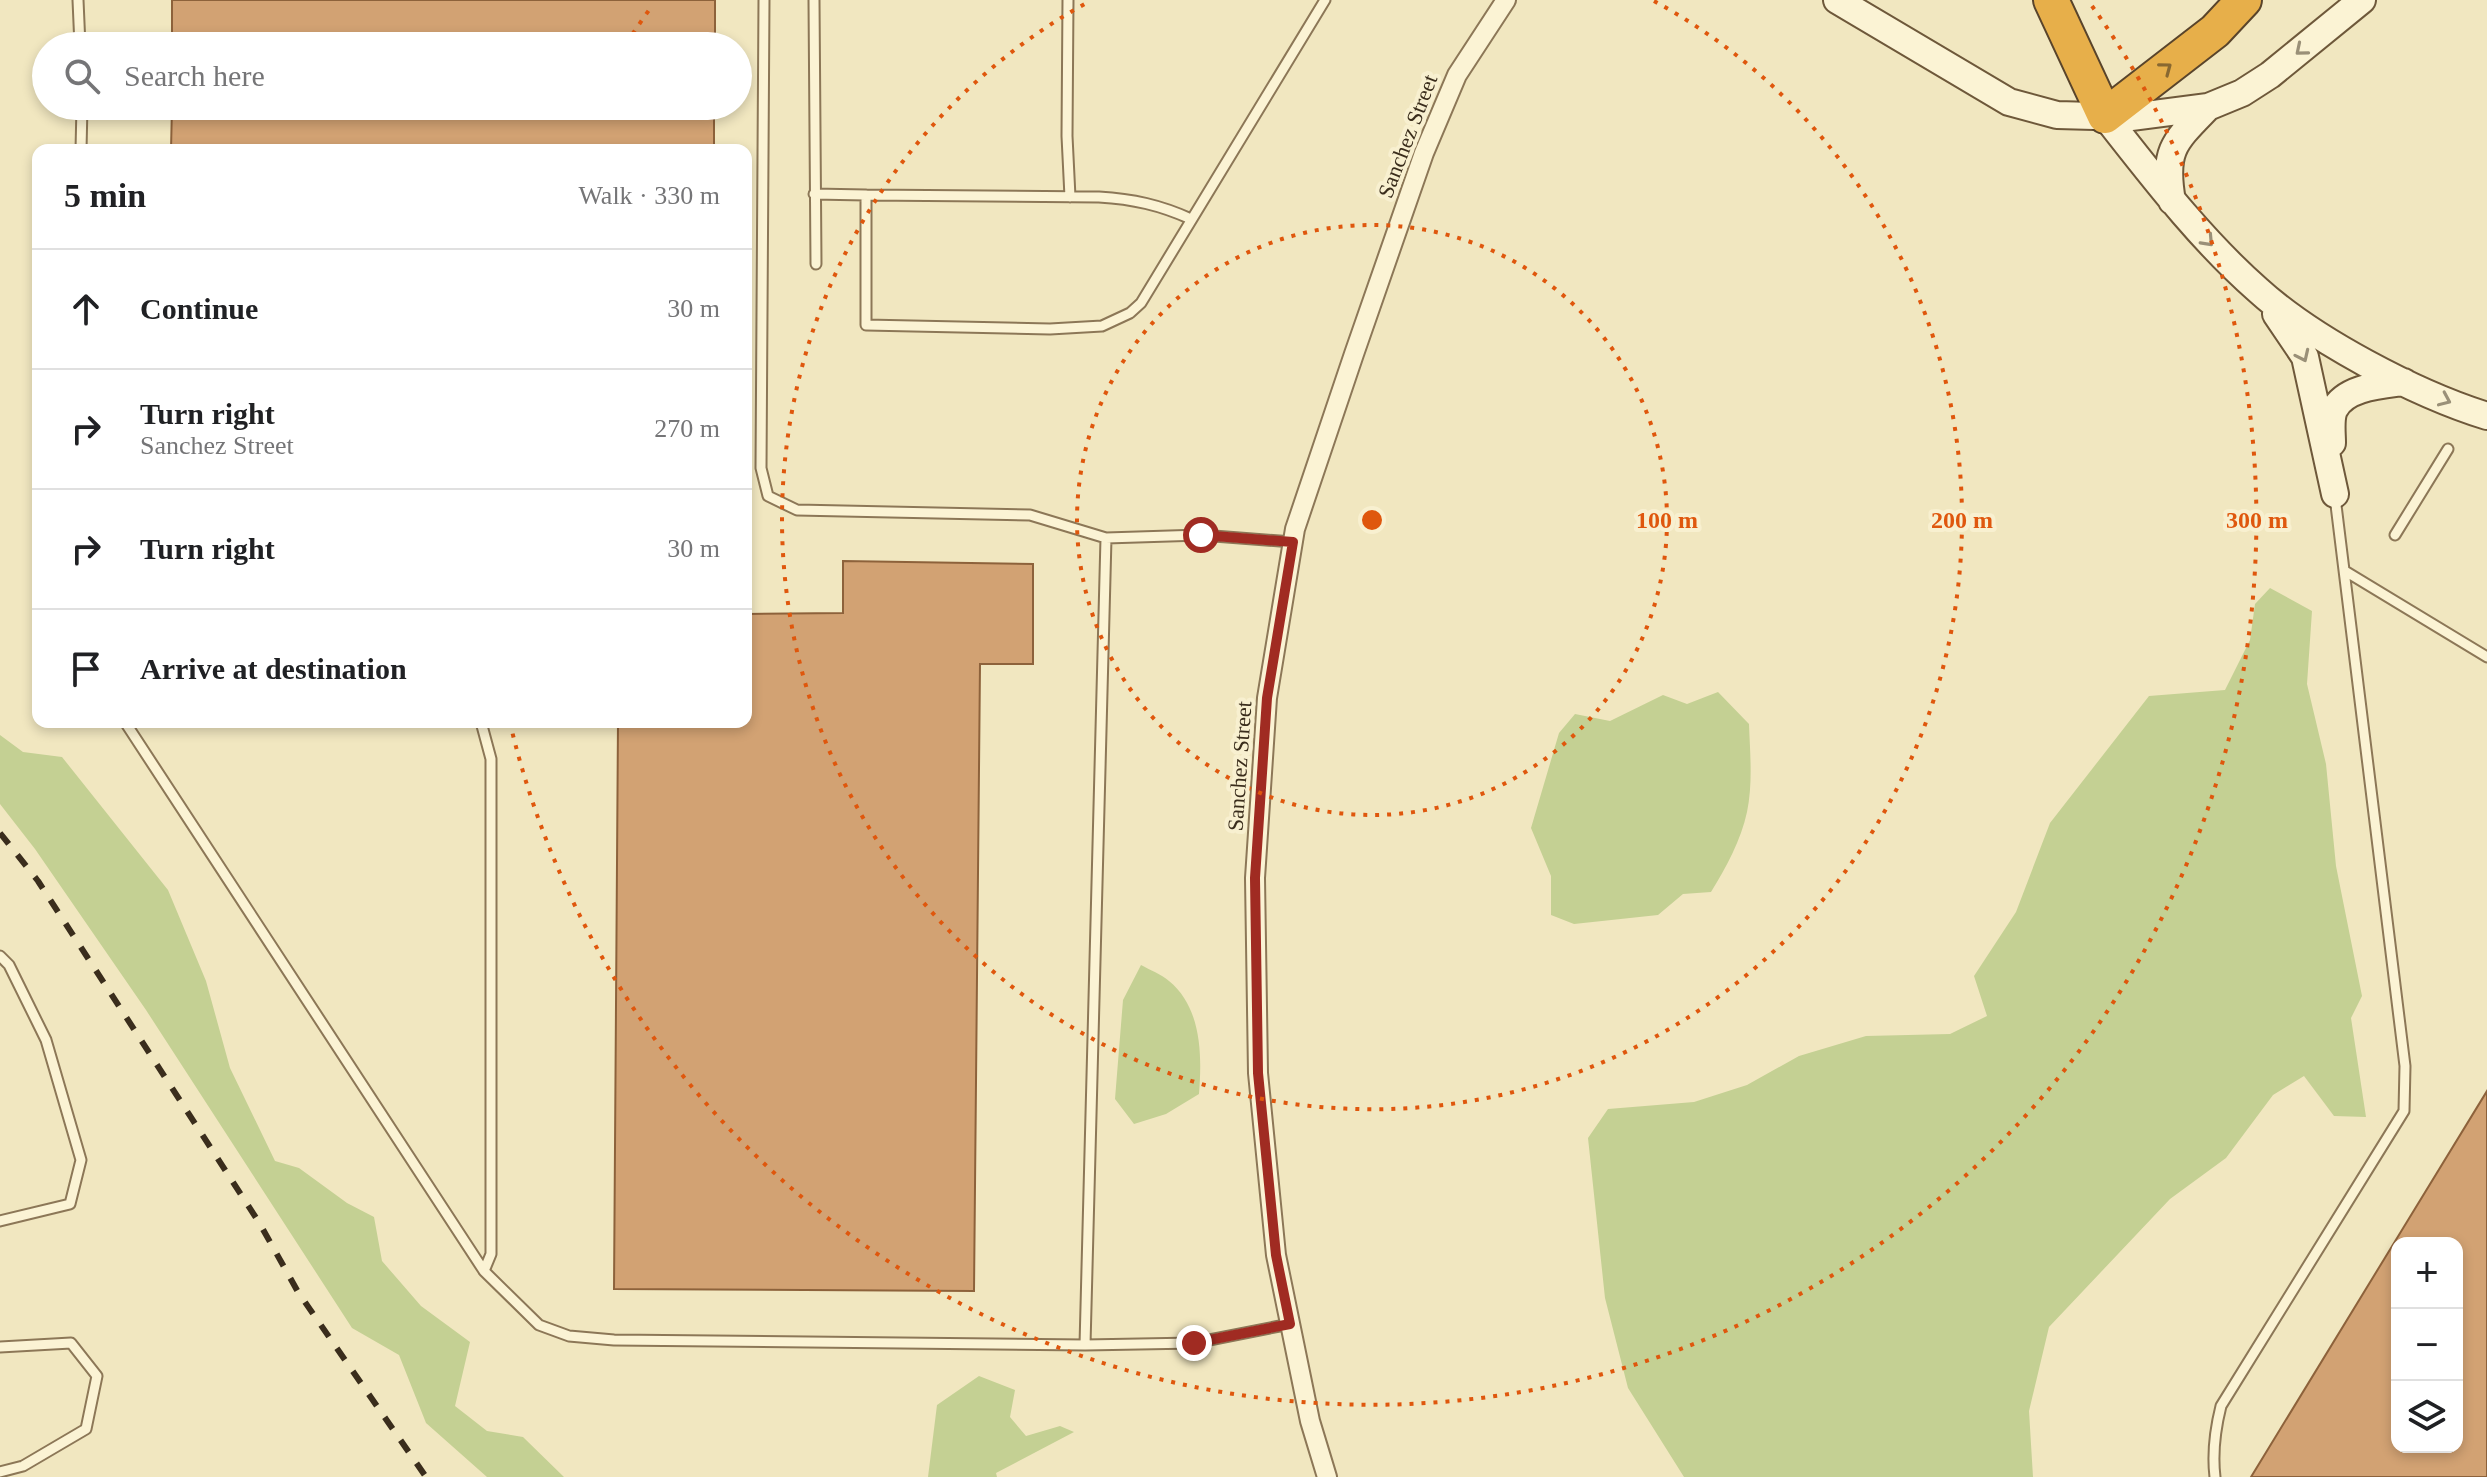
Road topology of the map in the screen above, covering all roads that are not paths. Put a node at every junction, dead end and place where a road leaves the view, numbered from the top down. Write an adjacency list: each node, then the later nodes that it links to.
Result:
1 (78, 0): 11 (lane)
2 (764, 0): 28 (lane)
3 (814, 0): 16 (lane)
4 (1068, 0): 18 (lane)
5 (1325, 0): 20 (lane)
6 (1506, 0): 29 (street, Sanchez Street)
7 (1837, 0): 13 (street)
8 (2051, 0): 13 (highway)
9 (2244, 0): 13 (highway, one-way to 9)
10 (2362, 0): 12 (street, one-way to 12)
11 (79, 32)
12 (2208, 107): 13 (street); 19 (street)
13 (2105, 116): 19 (street)
14 (82, 120): 15 (lane)
15 (81, 144)
16 (814, 194): 17 (lane); 21 (lane)
17 (866, 195): 18 (lane); 20 (lane)
18 (1070, 197): 20 (lane)
19 (2172, 202): 22 (street, one-way to 22)
20 (1191, 219)
21 (816, 264)
22 (2259, 292): 23 (street); 26 (street, one-way to 26)
23 (2404, 382): 24 (street, one-way to 24); 26 (street)
24 (2487, 416)
25 (2448, 449): 27 (lane)
26 (2335, 494): 30 (lane)
27 (2395, 535)
28 (1106, 538): 29 (lane); 38 (lane)
29 (1293, 542): 37 (street, Sanchez Street)
30 (2345, 571): 31 (lane); 42 (lane)
31 (2487, 657)
32 (129, 728): 36 (lane)
33 (483, 728): 36 (lane)
34 (0, 956): 35 (lane)
35 (0, 1221)
36 (484, 1271): 38 (lane)
37 (1290, 1324): 38 (lane); 41 (street, Sanchez Street)
38 (1085, 1345)
39 (0, 1347): 40 (lane)
40 (0, 1472)
41 (1327, 1477)
42 (2215, 1477)

